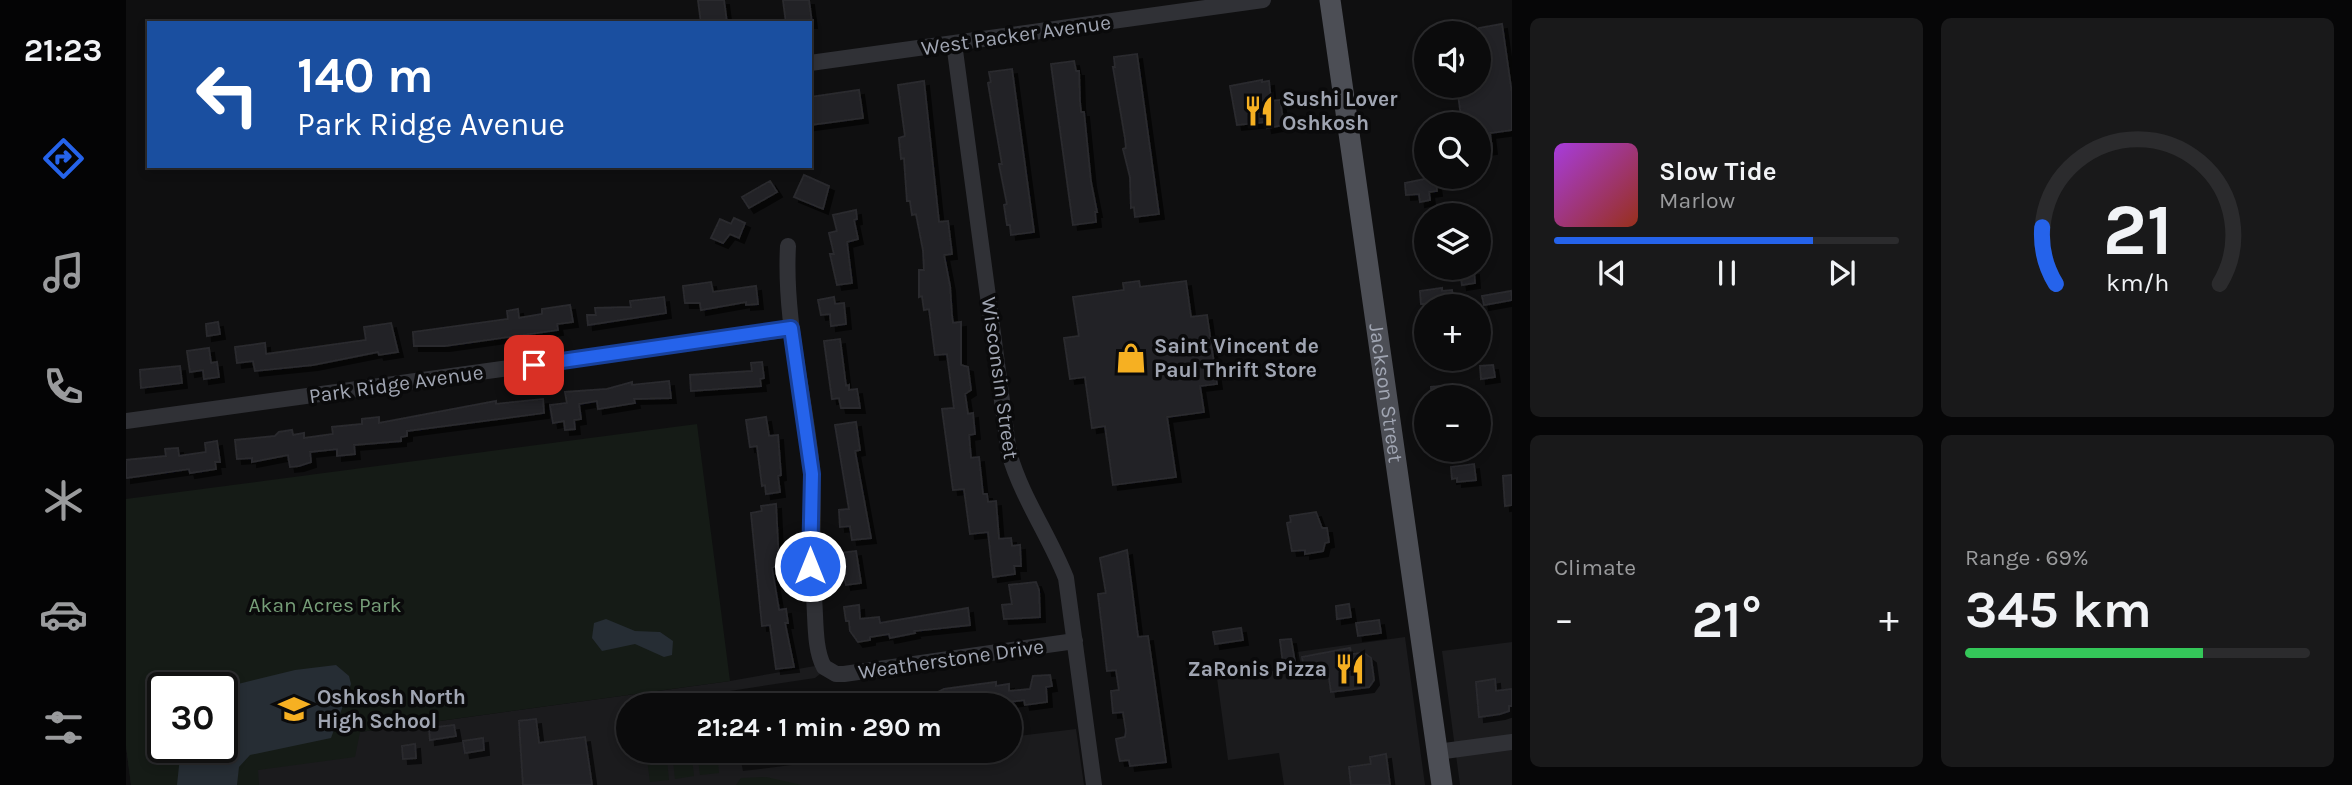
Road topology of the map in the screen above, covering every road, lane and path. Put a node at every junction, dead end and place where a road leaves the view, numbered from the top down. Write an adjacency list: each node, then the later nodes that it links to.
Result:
1 (1263, 0): 3 (street, West Packer Avenue)
2 (1330, 0): 10 (main road, Jackson Street)
3 (954, 43): 4 (street, West Packer Avenue); 8 (street, Wisconsin Street)
4 (812, 64)
5 (788, 246): 6 (street)
6 (791, 328): 7 (street, Park Ridge Avenue); 8 (street, Weatherstone Drive)
7 (126, 422)
8 (1075, 641): 11 (street, Wisconsin Street)
9 (1512, 742): 10 (street)
10 (1437, 752): 12 (main road, Jackson Street)
11 (1094, 785)
12 (1442, 785)

